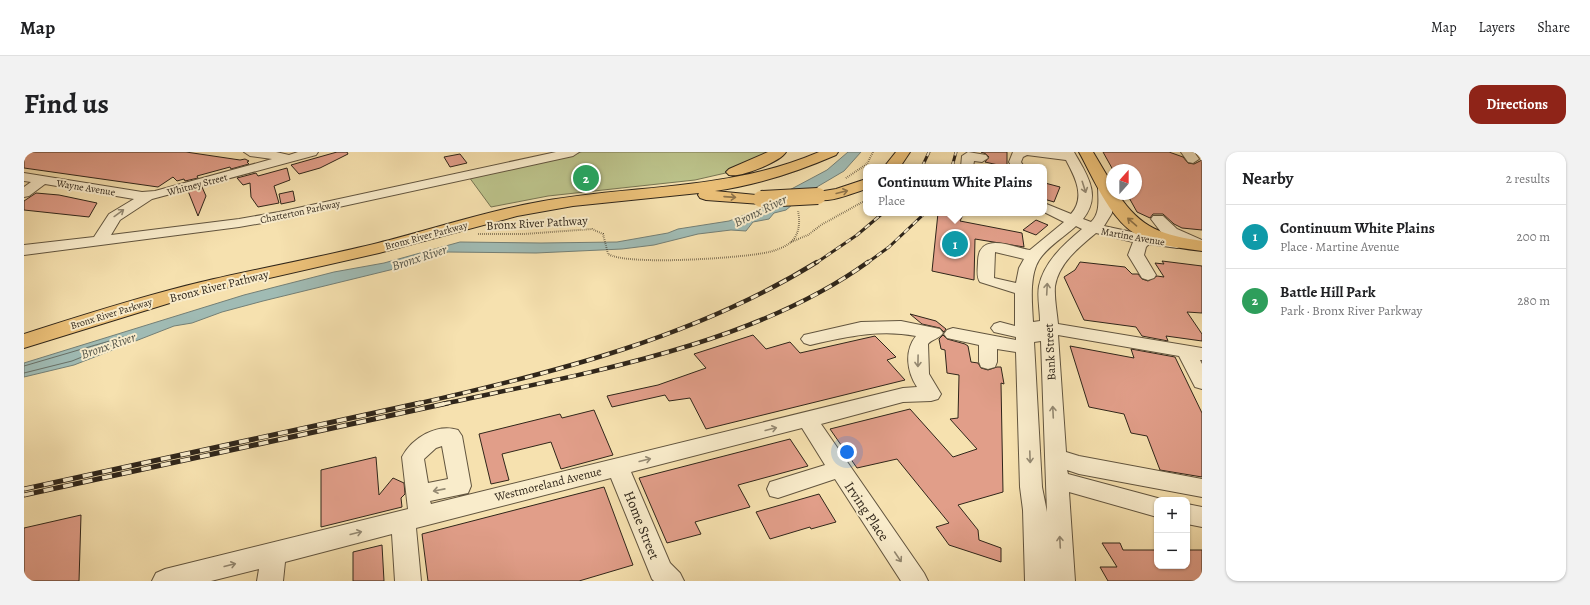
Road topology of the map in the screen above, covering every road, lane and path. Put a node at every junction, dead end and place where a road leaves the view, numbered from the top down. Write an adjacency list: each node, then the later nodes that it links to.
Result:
1 (250, 152): 13 (street)
2 (312, 152): 13 (street, Whitney Street)
3 (573, 152): 37 (street, Chatterton Parkway)
4 (779, 152): 23 (main road)
5 (820, 152): 23 (main road, Bronx River Parkway)
6 (831, 152): 28 (main road, Bronx River Parkway)
7 (873, 152): 16 (path)
8 (904, 152): 17 (main road)
9 (1024, 152): 18 (street)
10 (1028, 152): 12 (street)
11 (1086, 152): 25 (main road, Bank Street)
12 (1070, 154): 33 (street, Bank Street, one-way to 33)
13 (292, 158): 27 (street, Whitney Street)
14 (968, 158): 15 (street)
15 (982, 158)
16 (867, 164)
17 (894, 164)
18 (1016, 164)
19 (863, 167): 22 (path)
20 (24, 177): 21 (street, Wayne Avenue)
21 (43, 180): 26 (street); 27 (street, Wayne Avenue)
22 (841, 182)
23 (678, 184): 45 (main road, Bronx River Parkway)
24 (863, 185): 28 (main road, one-way to 24, bridge)
25 (1105, 186): 34 (street, Bank Street); 39 (main road, one-way to 25)
26 (24, 193)
27 (148, 196): 37 (street, Whitney Street, one-way to 27)
28 (621, 196): 51 (main road, Bronx River Parkway)
29 (863, 202): 38 (path, Bronx River Pathway)
30 (797, 206): 38 (path)
31 (1047, 208): 33 (street, Martine Avenue)
32 (1158, 219): 40 (street)
33 (1073, 221): 34 (street, Martine Avenue); 42 (street, Bank Street)
34 (1093, 229): 36 (street, Martine Avenue); 48 (street, Bank Street, one-way to 34)
35 (473, 234): 38 (path, Bronx River Pathway)
36 (1145, 240): 39 (street, Martine Avenue); 43 (street)
37 (99, 241): 41 (street, Chatterton Parkway)
38 (791, 242)
39 (1180, 243): 40 (main road, Martine Avenue)
40 (1202, 245)
41 (24, 250)
42 (1034, 256): 44 (street, Bank Street); 44 (street)
43 (1148, 275)
44 (1024, 290): 49 (street, Bank Street)
45 (24, 333)
46 (954, 334): 47 (street)
47 (994, 334): 49 (street); 53 (street)
48 (1049, 334): 49 (street); 52 (street); 56 (street, Bank Street, one-way to 48)
49 (1025, 335): 73 (street, Bank Street, one-way to 73)
50 (810, 339): 55 (street, Westmoreland Avenue, one-way to 55)
51 (24, 341)
52 (1194, 352): 54 (street)
53 (988, 362)
54 (1202, 382)
55 (807, 420): 57 (street, Westmoreland Avenue, one-way to 55); 58 (street, Irving Place)
56 (1056, 457): 59 (street, Bank Street); 61 (street)
57 (618, 466): 66 (street, Westmoreland Avenue); 71 (street, Home Street)
58 (840, 469): 60 (street); 72 (street, Irving Place, one-way to 72)
59 (1057, 480): 63 (street); 74 (street, Bank Street, one-way to 59)
60 (778, 488)
61 (1202, 488)
62 (418, 494): 62 (street, one-way to 62); 66 (street)
63 (1154, 506)
64 (1190, 515): 65 (street)
65 (1202, 517)
66 (412, 519): 67 (street, Westmoreland Avenue, one-way to 66); 70 (street)
67 (273, 554): 68 (street, Westmoreland Avenue, one-way to 67); 69 (street)
68 (165, 581)
69 (270, 581)
70 (408, 581)
71 (671, 581)
72 (916, 581)
73 (1038, 581)
74 (1062, 581)

